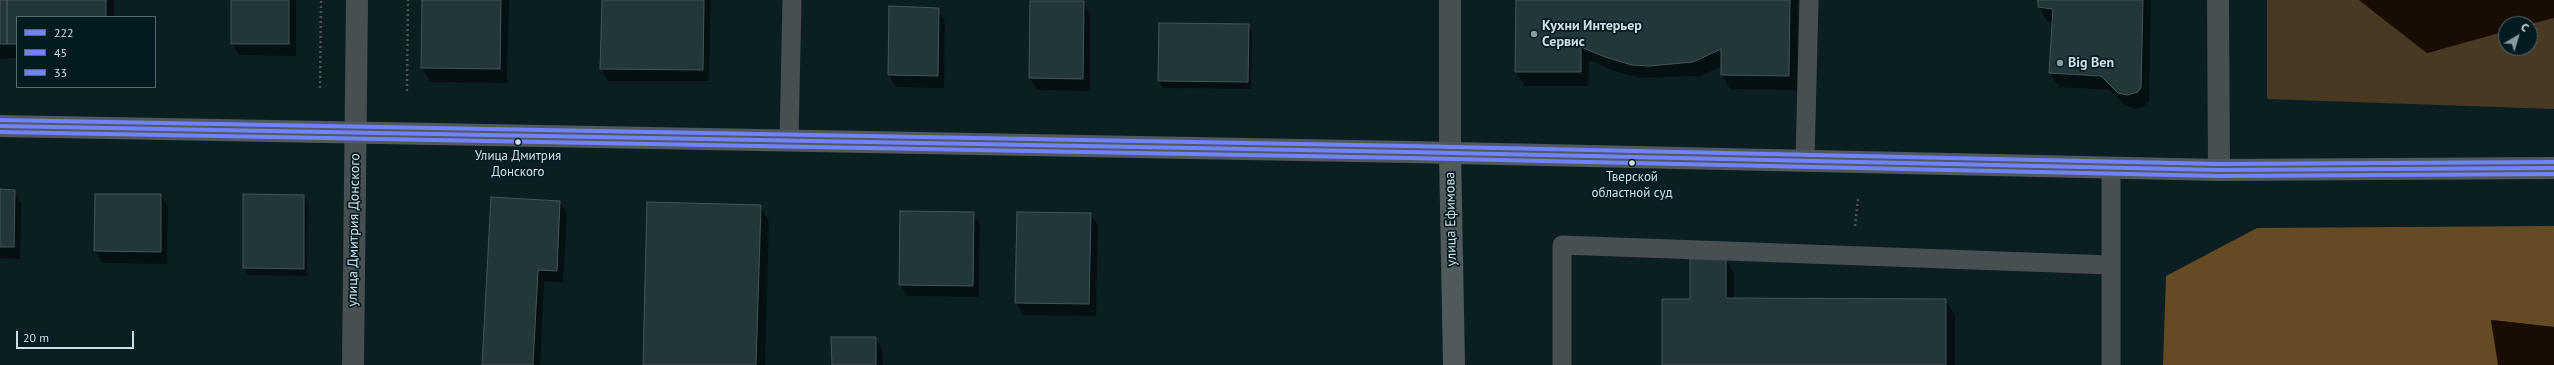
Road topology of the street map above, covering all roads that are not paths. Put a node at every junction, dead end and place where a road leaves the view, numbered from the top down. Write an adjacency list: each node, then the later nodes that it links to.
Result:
1 (357, 0): 7 (street, улица Дмитрия Донского)
2 (792, 0): 8 (lane)
3 (1450, 0): 9 (street, улица Ефимова)
4 (1809, 0): 10 (lane)
5 (2218, 0): 13 (street)
6 (0, 126): 7 (street)
7 (356, 132): 8 (street); 15 (street, улица Дмитрия Донского)
8 (789, 140): 9 (street)
9 (1450, 153): 10 (street); 16 (street, улица Ефимова)
10 (1805, 161): 11 (street)
11 (2111, 167): 13 (street); 14 (lane)
12 (2554, 168): 13 (street)
13 (2219, 170)
14 (2110, 266): 17 (lane); 18 (lane)
15 (353, 365)
16 (1454, 365)
17 (1562, 365)
18 (2111, 365)

